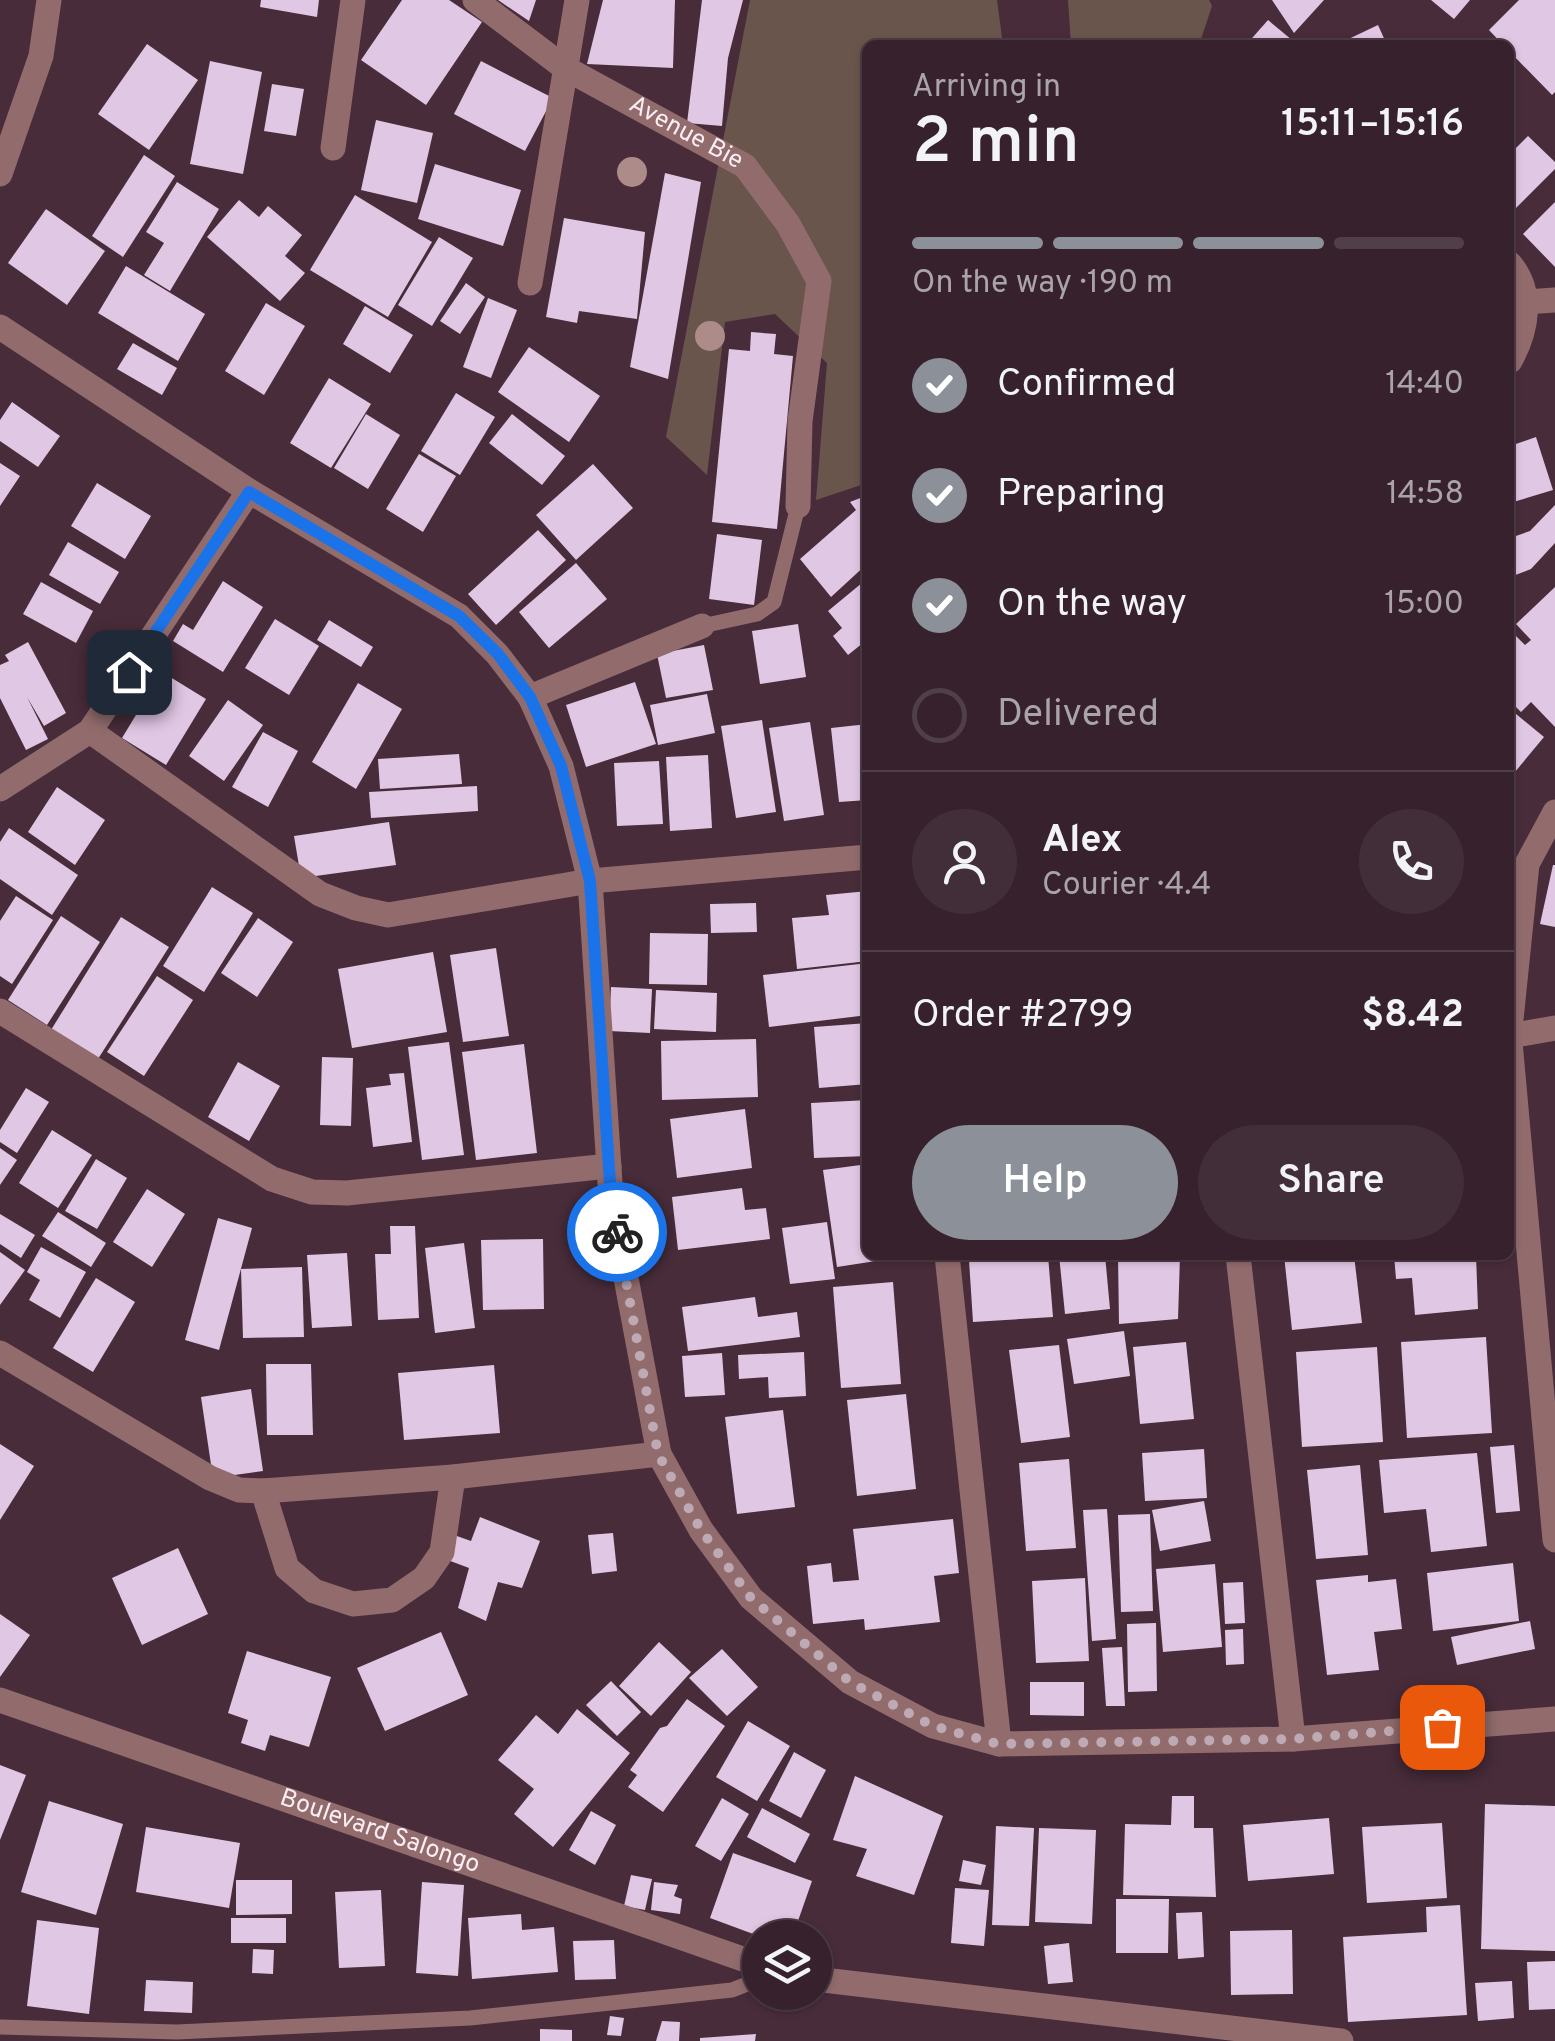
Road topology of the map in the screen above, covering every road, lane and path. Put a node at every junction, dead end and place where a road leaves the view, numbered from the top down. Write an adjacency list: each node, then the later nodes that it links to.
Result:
1 (49, 0): 7 (street)
2 (353, 0): 6 (street)
3 (475, 0): 5 (street, Avenue Bie)
4 (577, 0): 5 (street)
5 (565, 68): 9 (street); 15 (street, Avenue Bie)
6 (333, 148)
7 (0, 174)
8 (1514, 268): 11 (street)
9 (530, 284)
10 (1555, 300): 11 (street)
11 (1526, 302): 13 (street)
12 (0, 327): 14 (street)
13 (1514, 354)
14 (249, 492): 17 (street); 18 (street)
15 (798, 506): 16 (lane)
16 (702, 626): 17 (street)
17 (530, 697): 22 (street)
18 (90, 732): 19 (street); 22 (street)
19 (0, 789)
20 (1555, 812): 23 (street)
21 (862, 858): 22 (street)
22 (590, 881): 28 (street)
23 (1514, 996)
24 (0, 1011): 28 (street)
25 (1555, 1028): 26 (street)
26 (1514, 1035)
27 (1514, 1081): 35 (street)
28 (609, 1166): 32 (street)
29 (948, 1260): 39 (street)
30 (1239, 1260): 38 (street)
31 (0, 1353): 34 (street)
32 (658, 1454): 33 (street); 39 (street)
33 (453, 1476): 34 (street); 34 (street)
34 (262, 1491)
35 (1555, 1540)
36 (0, 1700): 40 (street, Boulevard Salongo)
37 (1555, 1719): 38 (street)
38 (1292, 1739): 39 (street)
39 (998, 1744)
40 (742, 1959)
41 (832, 1981): 44 (street)
42 (742, 1986): 43 (lane)
43 (0, 2026)
44 (1342, 2041)

